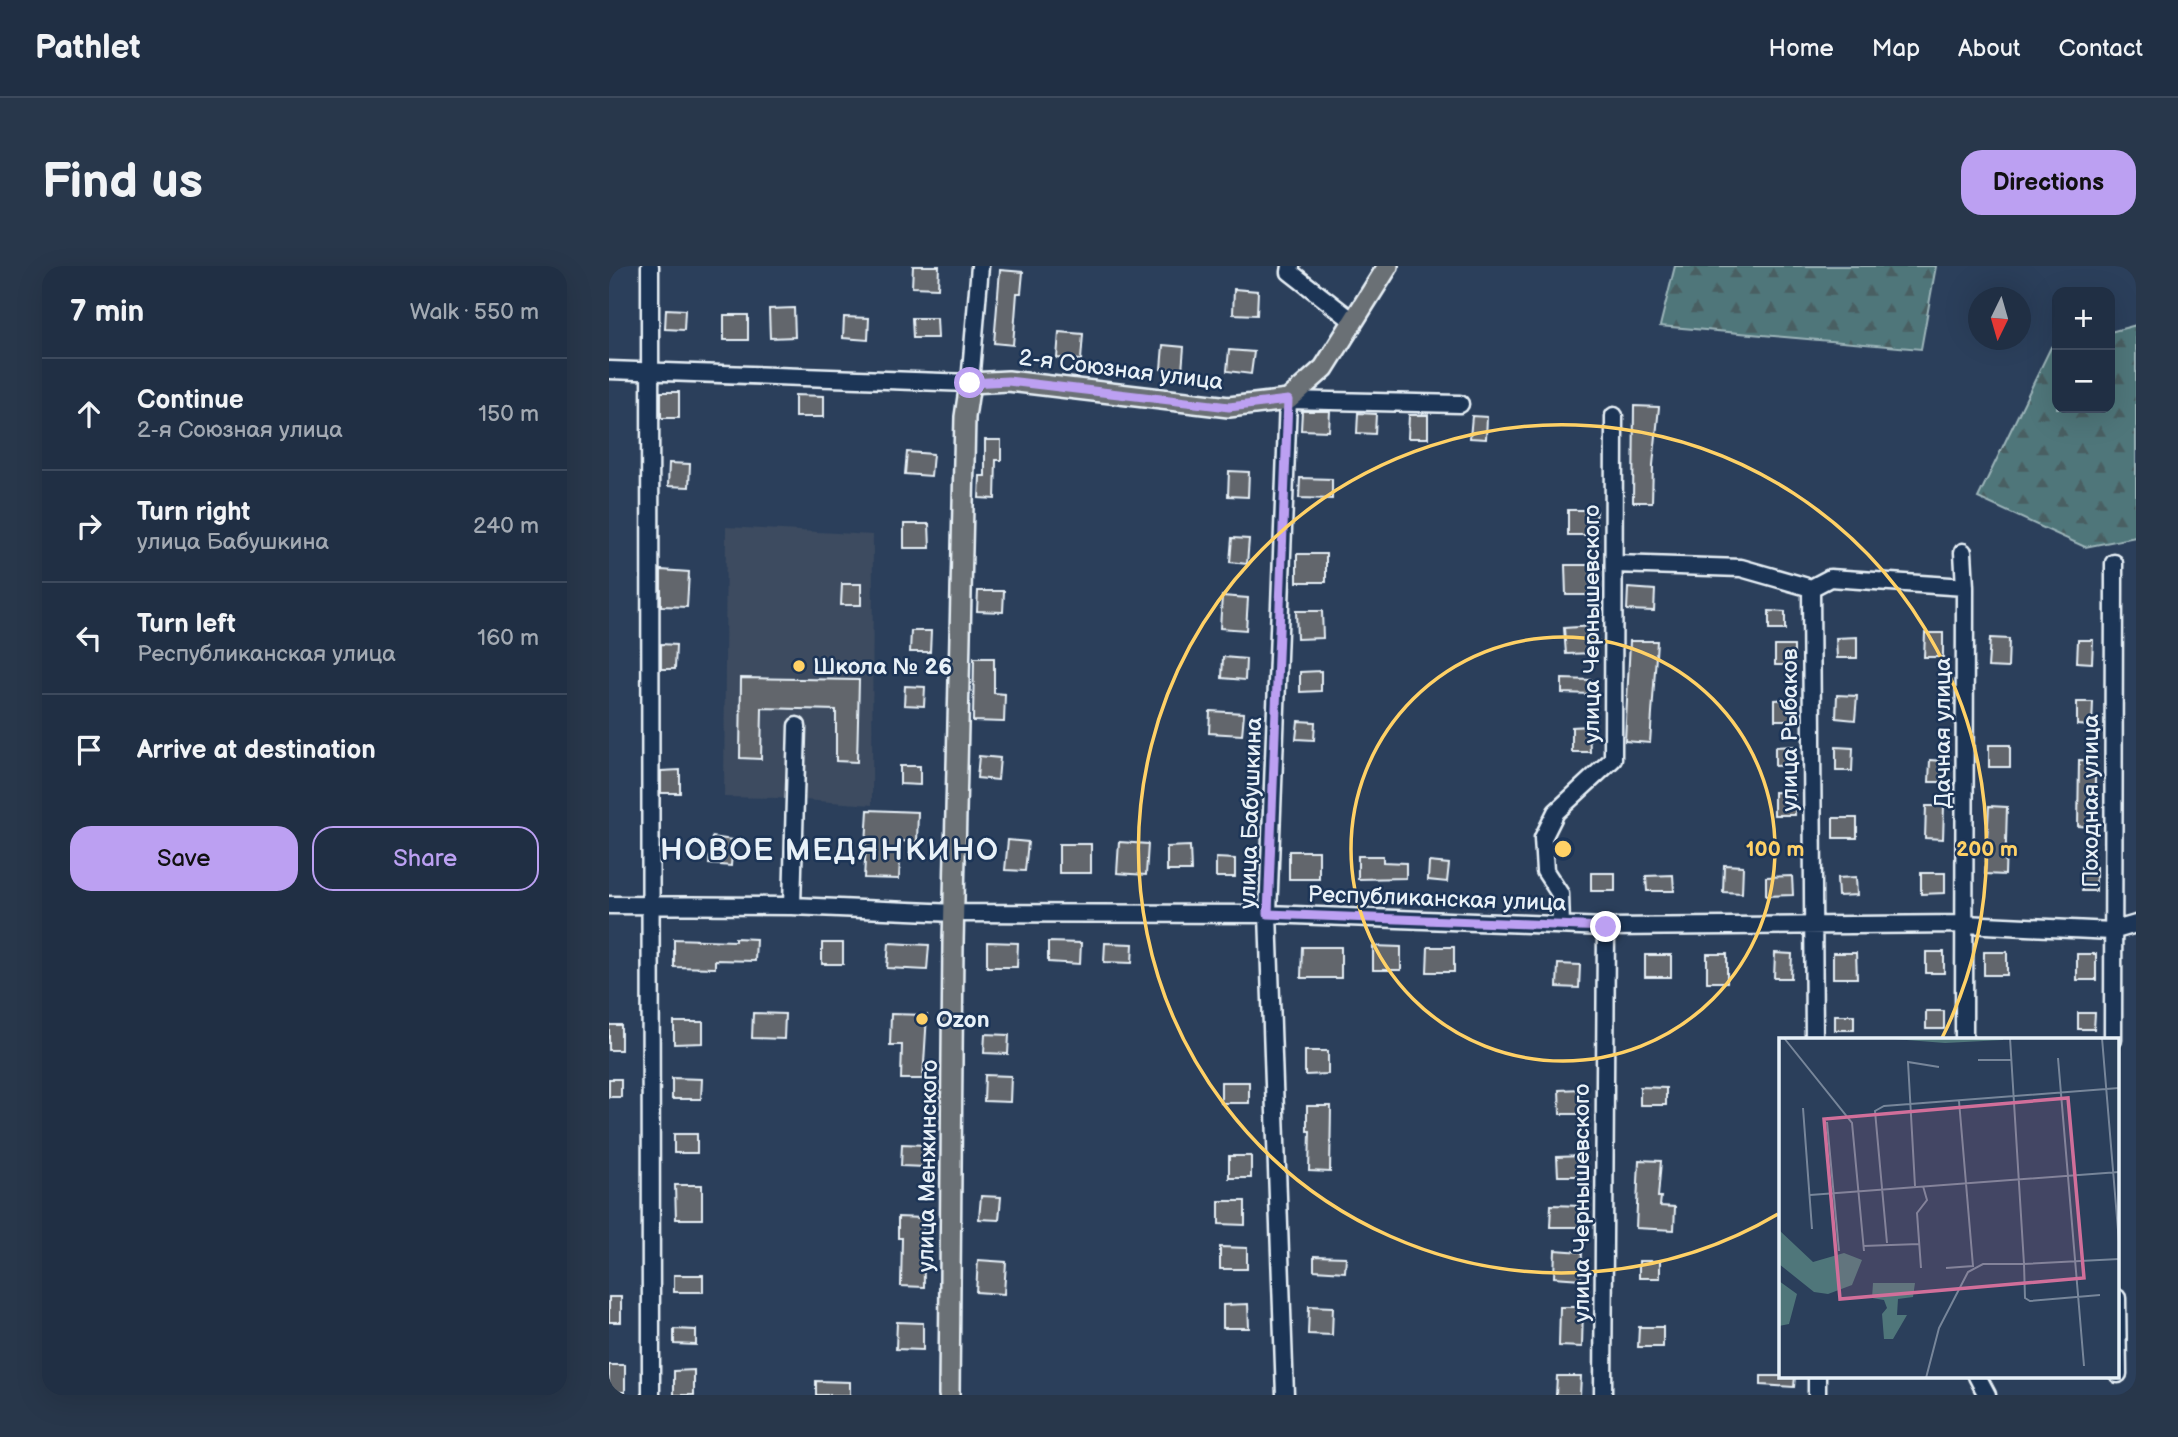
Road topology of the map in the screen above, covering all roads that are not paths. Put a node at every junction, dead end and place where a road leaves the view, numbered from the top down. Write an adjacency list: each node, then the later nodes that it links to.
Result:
1 (650, 266): 7 (street)
2 (980, 266): 8 (street, улица Менжинского)
3 (1291, 266): 5 (street)
4 (1388, 266): 5 (main road)
5 (1353, 321): 9 (main road)
6 (609, 370): 7 (street, 2-я Союзная улица)
7 (649, 371): 8 (street, 2-я Союзная улица); 19 (street)
8 (970, 383): 9 (main road, 2-я Союзная улица); 21 (main road, улица Менжинского)
9 (1288, 400): 10 (street, 2-я Союзная улица); 22 (street, улица Бабушкина)
10 (1460, 404)
11 (1613, 416): 14 (street, улица Чернышевского)
12 (1963, 552): 15 (street, Дачная улица)
13 (2114, 563): 28 (street, Походная улица)
14 (1615, 564): 16 (street); 24 (street, улица Чернышевского)
15 (1965, 586): 16 (street); 26 (street, Дачная улица)
16 (1811, 588): 25 (street, улица Рыбаков)
17 (797, 726): 20 (street)
18 (609, 905): 19 (street, Республиканская улица)
19 (650, 905): 20 (street, Республиканская улица); 33 (street)
20 (792, 906): 21 (street, Республиканская улица)
21 (955, 913): 22 (street, Республиканская улица); 34 (main road, улица Менжинского)
22 (1268, 914): 24 (street, Республиканская улица); 35 (street, улица Бабушкина)
23 (2136, 924): 28 (street, Республиканская улица)
24 (1561, 925): 27 (street, Республиканская улица)
25 (1813, 925): 26 (street, Республиканская улица); 27 (street, Республиканская улица); 29 (street, улица Рыбаков)
26 (1963, 925): 28 (street, Республиканская улица); 30 (street, Дачная улица)
27 (1606, 927): 36 (street, улица Чернышевского)
28 (2112, 931): 31 (street, Походная улица)
29 (1814, 1038)
30 (1964, 1038)
31 (2113, 1038)
32 (1978, 1378): 37 (street)
33 (651, 1395)
34 (949, 1395)
35 (1285, 1395)
36 (1602, 1395)
37 (1987, 1395)

